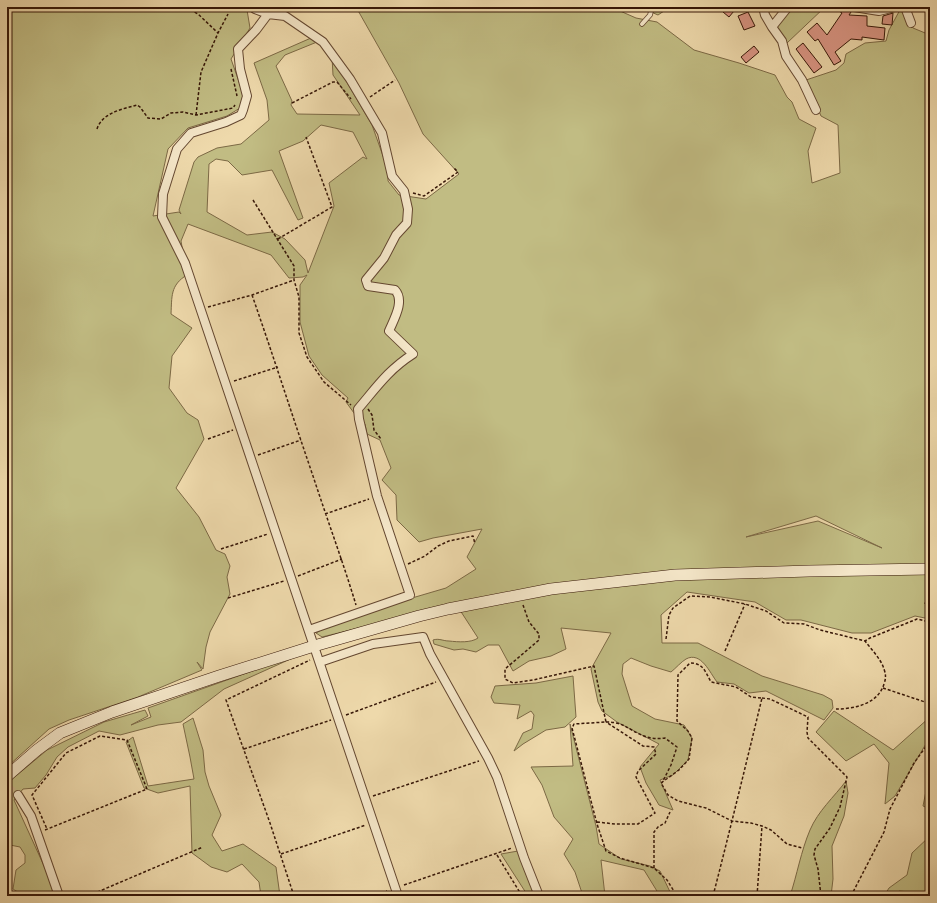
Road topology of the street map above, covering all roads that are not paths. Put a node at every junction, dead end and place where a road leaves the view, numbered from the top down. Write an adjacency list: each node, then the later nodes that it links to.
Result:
1 (252, 7): 8 (street)
2 (652, 7): 10 (lane)
3 (763, 7): 11 (street)
4 (788, 7): 11 (street)
5 (854, 7): 6 (street)
6 (896, 7)
7 (904, 7): 9 (street)
8 (268, 14): 14 (street); 14 (street)
9 (911, 23)
10 (642, 24)
11 (772, 27): 12 (street)
12 (816, 110)
13 (930, 569): 15 (street)
14 (309, 630): 15 (street)
15 (317, 655): 16 (street); 18 (street); 20 (street)
16 (7, 776)
17 (18, 795): 19 (street)
18 (397, 892)
19 (59, 896)
20 (539, 896)

